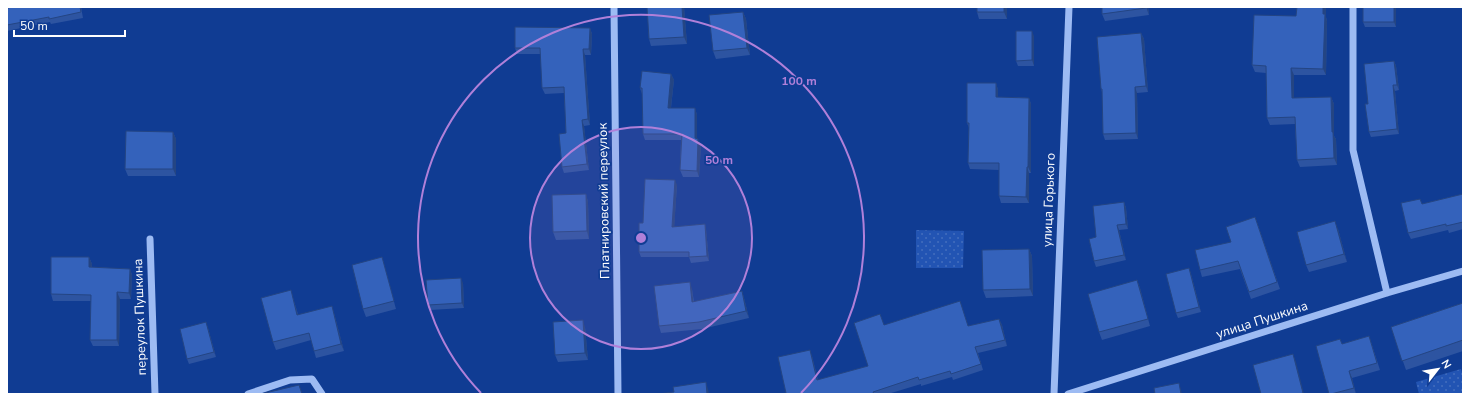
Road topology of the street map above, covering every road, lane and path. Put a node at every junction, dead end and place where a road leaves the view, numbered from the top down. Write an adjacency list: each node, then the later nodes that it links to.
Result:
1 (614, 7): 10 (street, Платнировский переулок)
2 (1069, 7): 11 (street, улица Горького)
3 (1352, 7): 6 (street)
4 (150, 239): 7 (street, переулок Пушкина)
5 (1463, 271): 6 (street, улица Пушкина)
6 (1387, 292): 12 (street, улица Пушкина)
7 (155, 394)
8 (248, 394): 9 (street)
9 (322, 394)
10 (618, 394)
11 (1054, 394)
12 (1068, 394)

